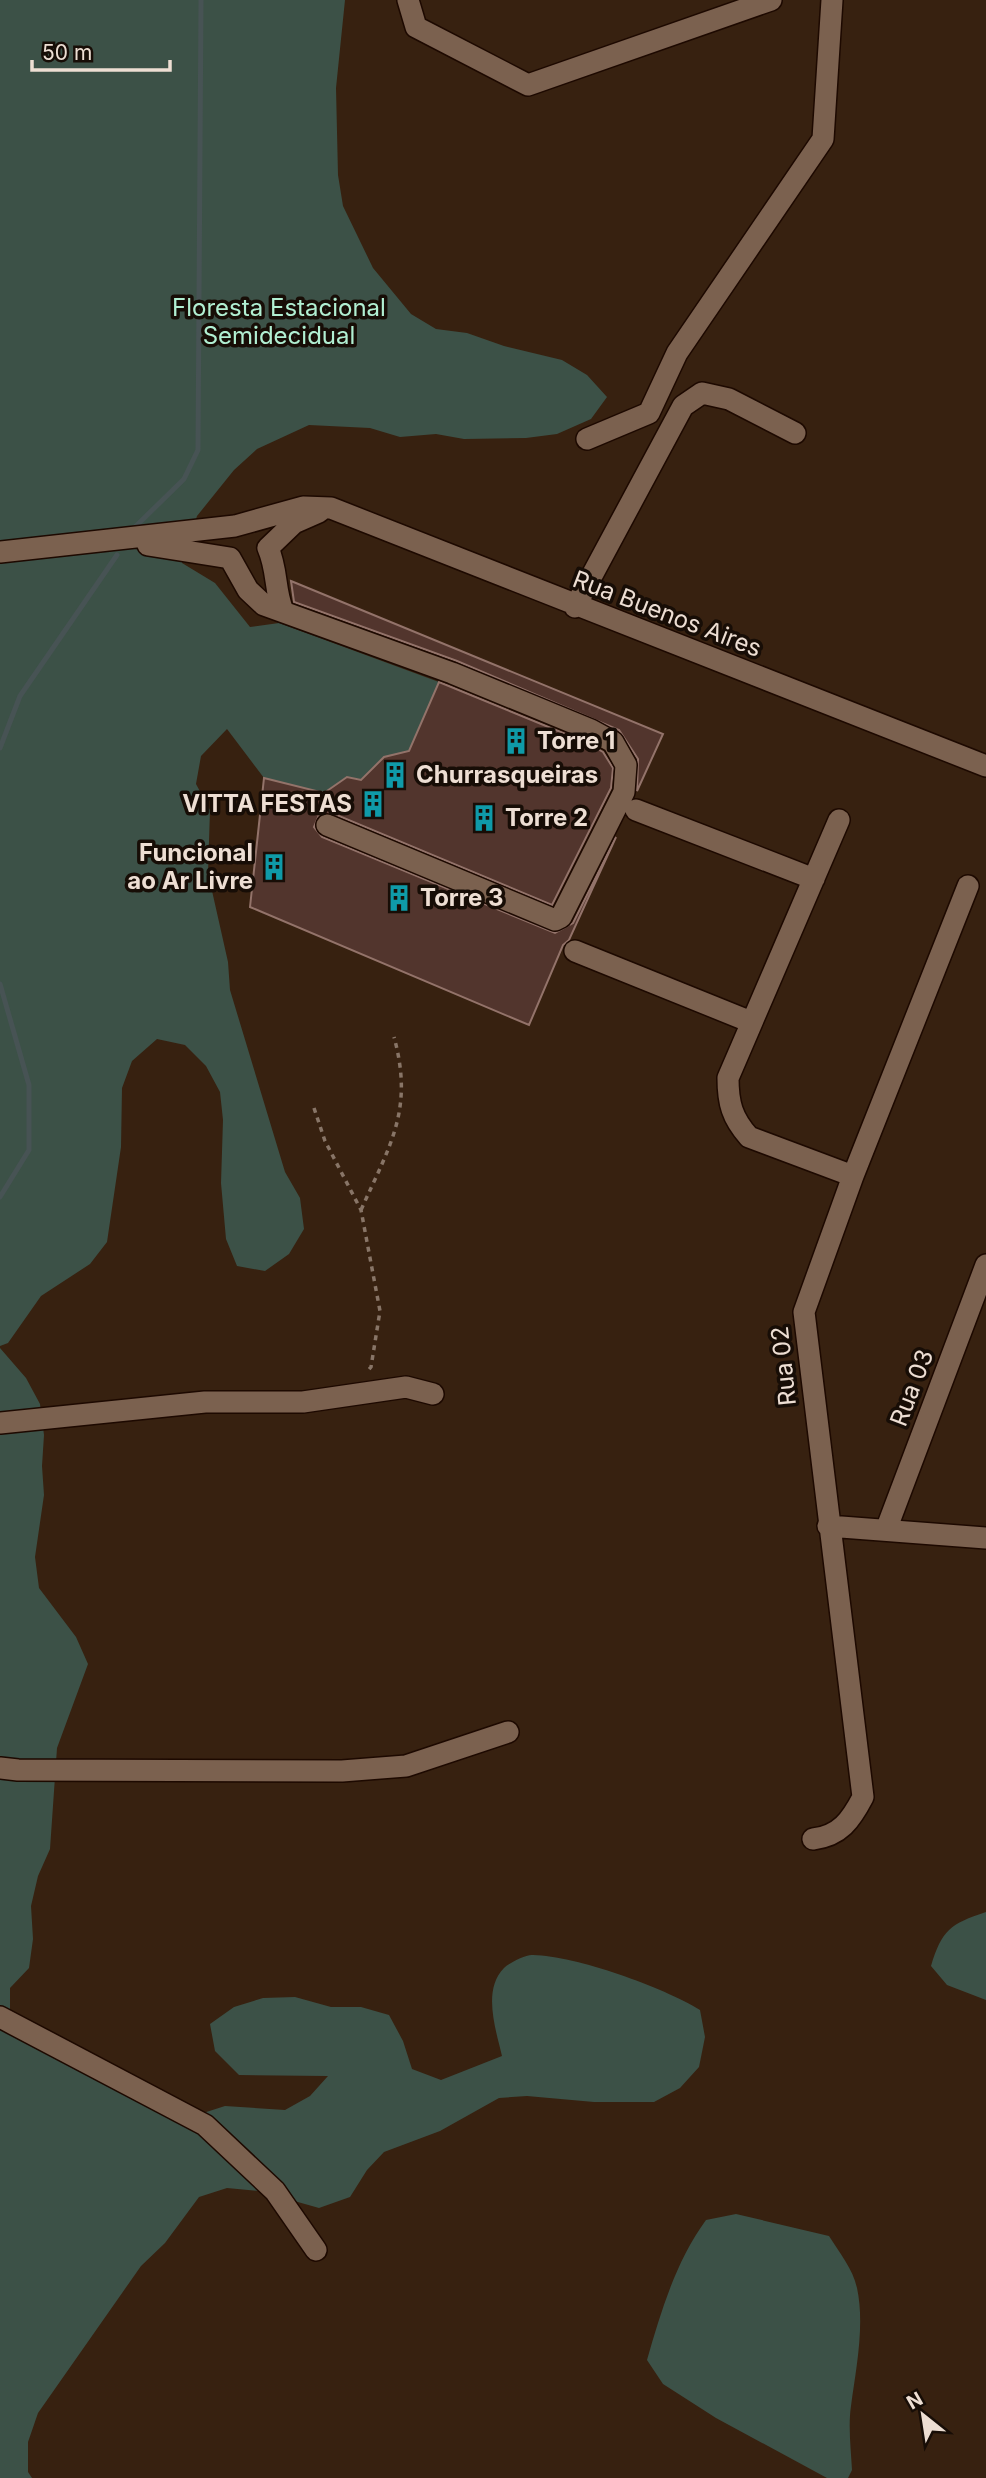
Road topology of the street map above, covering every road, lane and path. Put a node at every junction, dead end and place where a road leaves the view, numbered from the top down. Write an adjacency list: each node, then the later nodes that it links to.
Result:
1 (408, 0): 2 (street)
2 (771, 0)
3 (832, 0): 5 (street)
4 (796, 433): 12 (street)
5 (587, 439)
6 (331, 508): 7 (street, Rua Buenos Aires); 9 (street, Rua Buenos Aires); 12 (street, Rua Buenos Aires)
7 (246, 524): 8 (street, Rua Buenos Aires); 9 (street); 11 (street)
8 (121, 541): 10 (street, Rua Buenos Aires); 11 (street, Rua Buenos Aires)
9 (268, 548): 11 (street, Rua Buenos Aires); 13 (street)
10 (0, 552)
11 (230, 558): 13 (street)
12 (575, 607): 14 (street, Rua Buenos Aires)
13 (283, 611): 17 (street)
14 (986, 766)
15 (636, 810): 18 (street)
16 (839, 820): 18 (street)
17 (327, 825)
18 (814, 879): 21 (street)
19 (968, 886): 24 (street, Rua 02)
20 (575, 951): 21 (street)
21 (751, 1022): 24 (street)
22 (394, 1037): 25 (path)
23 (314, 1108): 25 (path)
24 (853, 1177): 30 (street, Rua 02)
25 (361, 1210): 28 (path)
26 (986, 1265): 31 (street, Rua 03)
27 (433, 1394): 28 (street)
28 (339, 1397): 29 (street)
29 (0, 1423)
30 (828, 1526): 31 (street); 35 (street, Rua 02)
31 (887, 1530): 32 (street)
32 (986, 1538)
33 (508, 1732): 34 (street)
34 (0, 1768)
35 (813, 1839)
36 (0, 2017): 37 (street)
37 (316, 2250)

